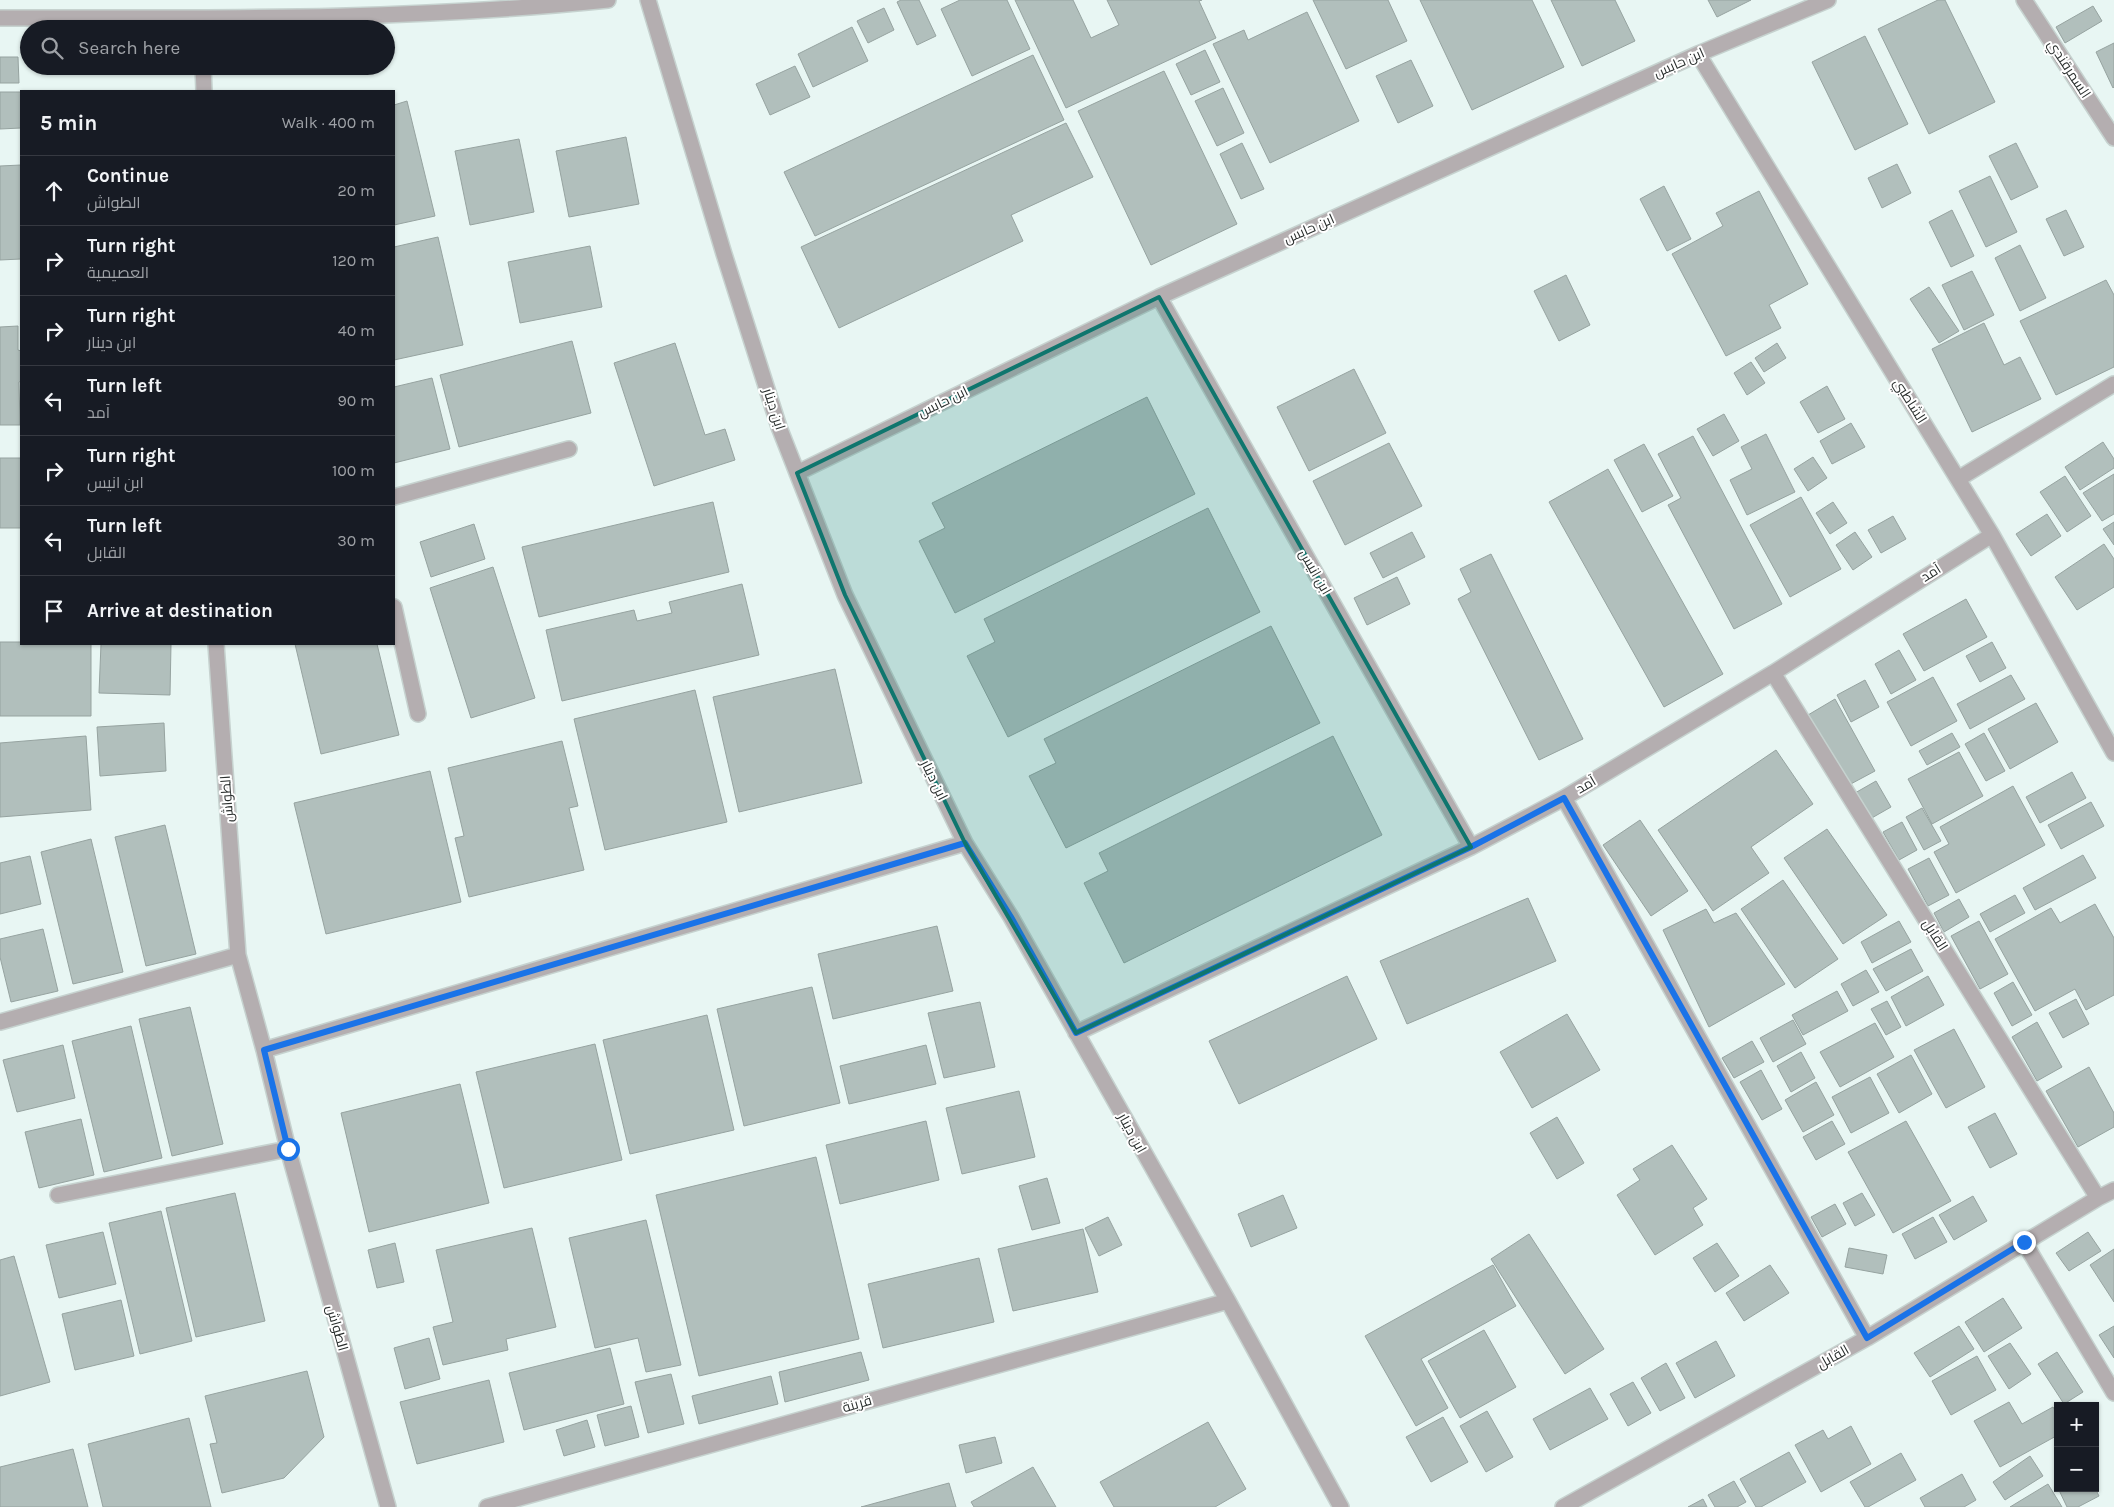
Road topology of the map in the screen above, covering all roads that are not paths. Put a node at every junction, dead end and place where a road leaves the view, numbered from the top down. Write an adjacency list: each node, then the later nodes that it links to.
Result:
1 (608, 0): 5 (street)
2 (648, 0): 16 (street, ابن دينار)
3 (1828, 0): 9 (street, ابن حابس)
4 (2024, 0): 12 (street, السمرقندي)
5 (365, 7): 8 (street)
6 (0, 18): 7 (street)
7 (81, 20)
8 (233, 20)
9 (1698, 54): 13 (street, ابن حابس); 17 (street, الشاطبي)
10 (203, 75): 11 (street)
11 (204, 90)
12 (2114, 138)
13 (1159, 297): 16 (street, ابن حابس); 27 (street, ابن انيس)
14 (2114, 384): 17 (street)
15 (569, 450): 18 (street)
16 (797, 473): 26 (street, ابن دينار)
17 (1958, 479): 19 (street, الشاطبي)
18 (395, 497)
19 (1992, 535): 22 (street, آمد); 24 (street, الشاطبي)
20 (395, 611): 23 (street)
21 (216, 645): 28 (street, الطواش)
22 (1773, 673): 25 (street, آمد); 35 (street, القابل)
23 (418, 714)
24 (2114, 753)
25 (1564, 798): 27 (street, آمد); 38 (street)
26 (965, 843): 30 (street, ابن دينار); 31 (street)
27 (1471, 847): 30 (street, آمد)
28 (238, 955): 29 (street); 31 (street, الطواش)
29 (0, 1022)
30 (1076, 1033): 37 (street, ابن دينار)
31 (264, 1050): 32 (street, الطواش)
32 (288, 1149): 34 (street); 40 (street, الطواش)
33 (2114, 1190): 35 (street, القابل)
34 (58, 1196)
35 (2098, 1198): 36 (street, القابل)
36 (2024, 1242): 38 (street, القابل); 39 (street)
37 (1228, 1301): 41 (street, قرينة); 42 (street, ابن دينار)
38 (1867, 1338): 43 (street, القابل)
39 (2114, 1393)
40 (388, 1507)
41 (487, 1507)
42 (1341, 1507)
43 (1564, 1507)

